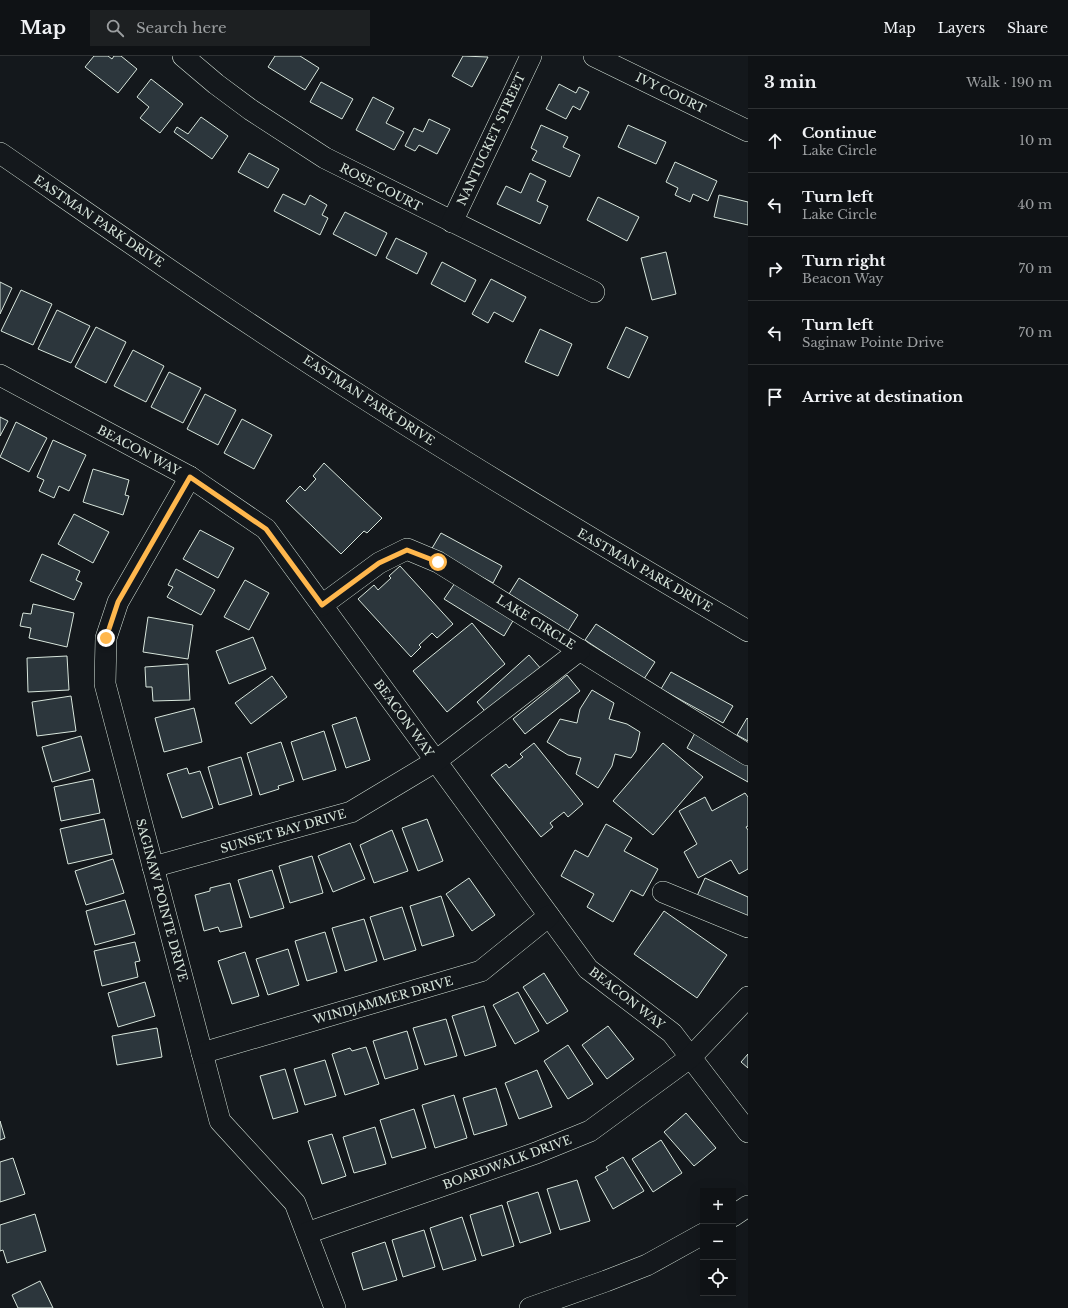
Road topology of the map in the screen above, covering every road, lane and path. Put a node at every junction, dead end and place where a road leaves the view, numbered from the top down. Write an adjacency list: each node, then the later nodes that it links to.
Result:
1 (183, 56): 6 (street, ROSE COURT)
2 (531, 56): 6 (street, NANTUCKET STREET)
3 (594, 56): 4 (street, IVY COURT)
4 (748, 131)
5 (0, 153): 11 (street, EASTMAN PARK DRIVE)
6 (452, 222): 7 (street, ROSE COURT)
7 (594, 292)
8 (0, 375): 9 (street, BEACON WAY)
9 (190, 477): 10 (street, BEACON WAY); 15 (street, SAGINAW POINTE DRIVE)
10 (322, 605): 12 (street, LAKE CIRCLE); 14 (street, BEACON WAY)
11 (748, 631)
12 (580, 650): 13 (street, LAKE CIRCLE); 14 (street, SUNSET BAY DRIVE)
13 (748, 755)
14 (436, 761): 15 (street, SUNSET BAY DRIVE); 17 (street, BEACON WAY)
15 (153, 867): 20 (street, SAGINAW POINTE DRIVE)
16 (663, 892): 18 (street)
17 (549, 916): 20 (street, WINDJAMMER DRIVE); 21 (street, BEACON WAY)
18 (748, 927)
19 (748, 997): 21 (street)
20 (202, 1053): 25 (street, SAGINAW POINTE DRIVE)
21 (691, 1057): 22 (street, BEACON WAY); 25 (street, BOARDWALK DRIVE)
22 (748, 1132)
23 (748, 1206): 24 (street)
24 (736, 1214)
25 (307, 1233): 27 (street, SAGINAW POINTE DRIVE)
26 (700, 1236): 28 (street)
27 (335, 1308)
28 (530, 1308)

